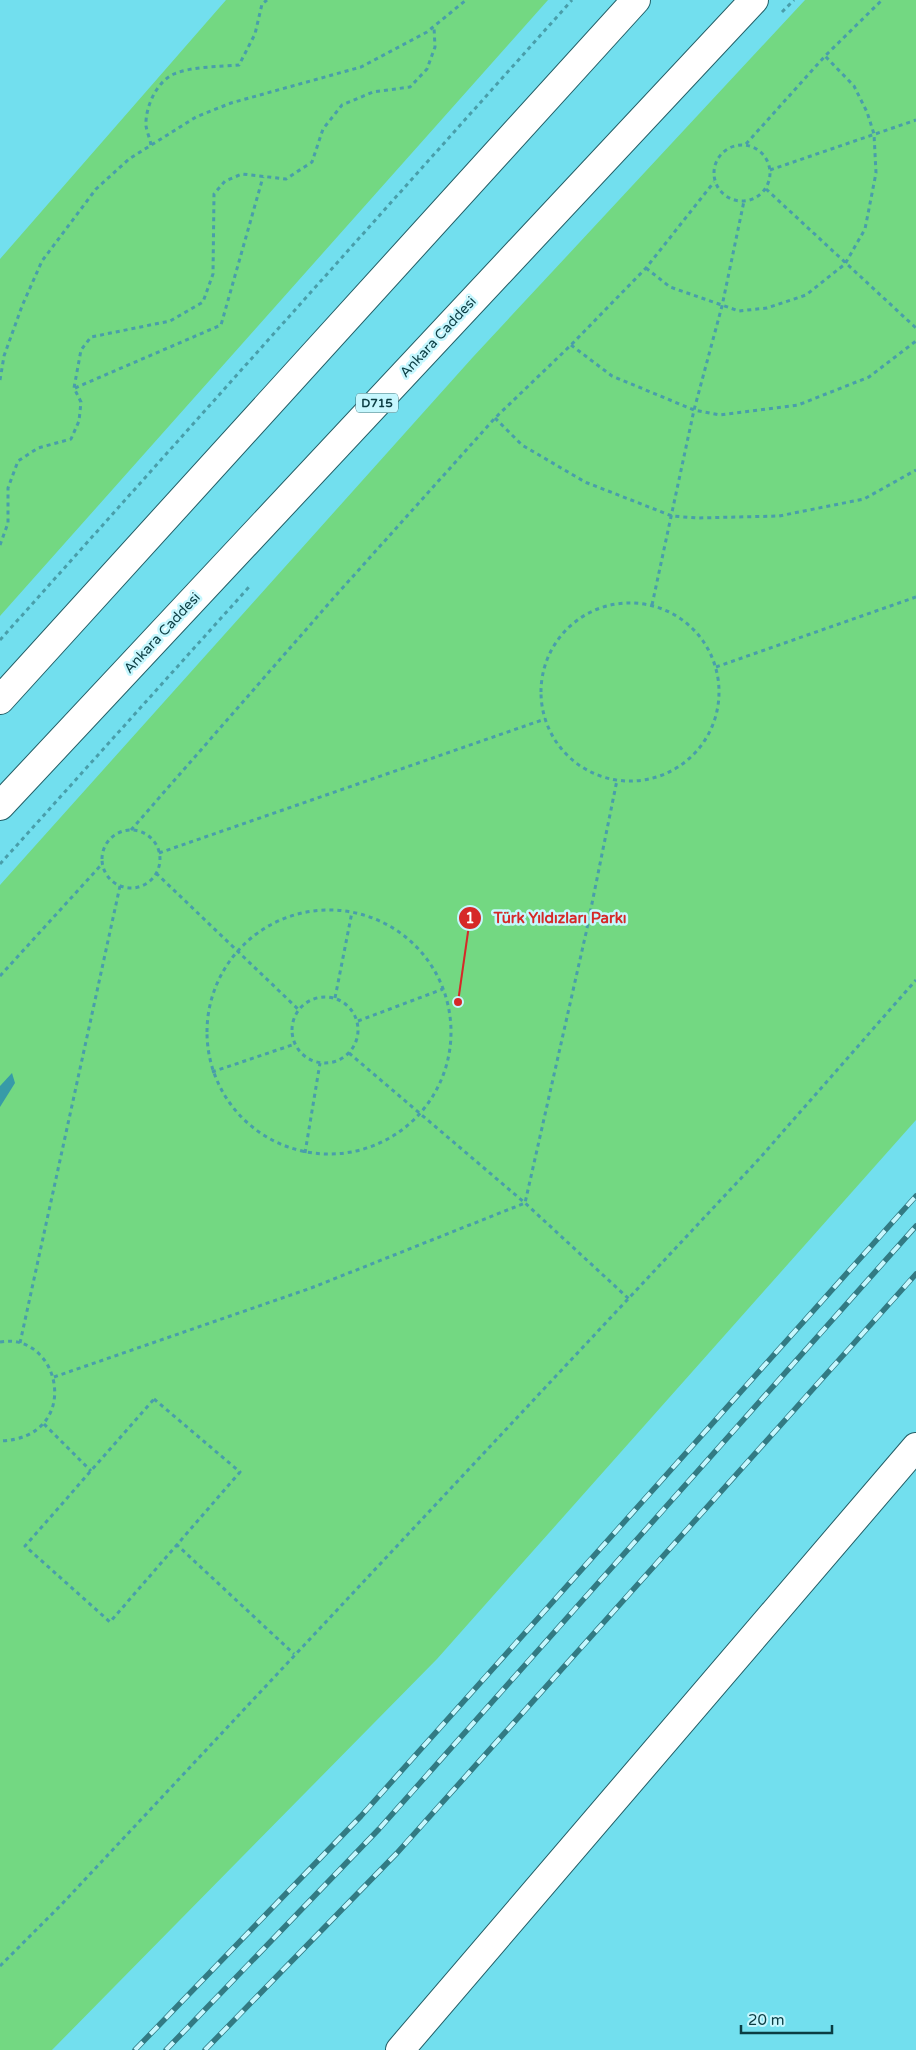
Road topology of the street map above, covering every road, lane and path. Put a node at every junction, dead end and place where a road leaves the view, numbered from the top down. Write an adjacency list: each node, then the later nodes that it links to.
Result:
1 (267, 0): 12 (path)
2 (466, 0): 7 (path)
3 (572, 0): 33 (path)
4 (636, 0): 35 (main road)
5 (754, 0): 38 (main road, Ankara Caddesi / D715)
6 (882, 0): 8 (path)
7 (434, 26): 12 (path); 14 (path)
8 (825, 56): 10 (path); 11 (path)
9 (916, 120): 10 (path)
10 (874, 134): 13 (path); 18 (path)
11 (746, 144): 13 (path); 15 (path)
12 (151, 145): 24 (path)
13 (770, 170): 16 (path)
14 (263, 177): 25 (path); 25 (path)
15 (714, 182): 17 (path); 19 (path)
16 (766, 188): 17 (path); 18 (path)
17 (744, 201): 20 (path)
18 (845, 264): 20 (path); 21 (path)
19 (646, 268): 20 (path); 23 (path)
20 (722, 306): 26 (path)
21 (916, 328)
22 (916, 341): 26 (path)
23 (571, 345): 26 (path); 27 (path)
24 (0, 380)
25 (74, 388): 30 (path)
26 (694, 410): 29 (path)
27 (495, 418): 29 (path); 39 (path)
28 (916, 470): 29 (path)
29 (672, 516): 32 (path)
30 (0, 545)
31 (916, 597): 34 (path)
32 (652, 605): 34 (path); 36 (path)
33 (0, 640)
34 (716, 667): 37 (path)
35 (0, 700)
36 (545, 719): 37 (path); 40 (path)
37 (617, 780): 58 (path)
38 (0, 806)
39 (131, 830): 40 (path); 41 (path)
40 (159, 853): 42 (path)
41 (102, 864): 43 (path); 46 (path)
42 (156, 873): 43 (path); 45 (path)
43 (120, 886): 61 (path)
44 (352, 912): 45 (path); 48 (path); 49 (path)
45 (237, 950): 50 (path); 55 (path)
46 (0, 976)
47 (916, 980): 59 (path)
48 (443, 989): 51 (path); 56 (path)
49 (335, 998): 50 (path); 51 (path)
50 (299, 1010): 52 (path)
51 (358, 1021): 53 (path)
52 (295, 1044): 54 (path); 55 (path)
53 (349, 1053): 54 (path); 56 (path)
54 (320, 1063): 57 (path)
55 (212, 1072): 57 (path)
56 (421, 1114): 57 (path); 58 (path)
57 (305, 1153)
58 (526, 1203): 59 (path); 62 (path)
59 (628, 1299): 68 (path)
60 (0, 1342): 61 (path)
61 (20, 1344): 62 (path)
62 (54, 1377): 63 (path)
63 (44, 1424): 64 (path); 66 (path)
64 (0, 1441)
65 (916, 1447): 70 (main road)
66 (91, 1471): 67 (path); 67 (path)
67 (176, 1544): 68 (path)
68 (294, 1654): 69 (path)
69 (0, 1966)
70 (400, 2050)

